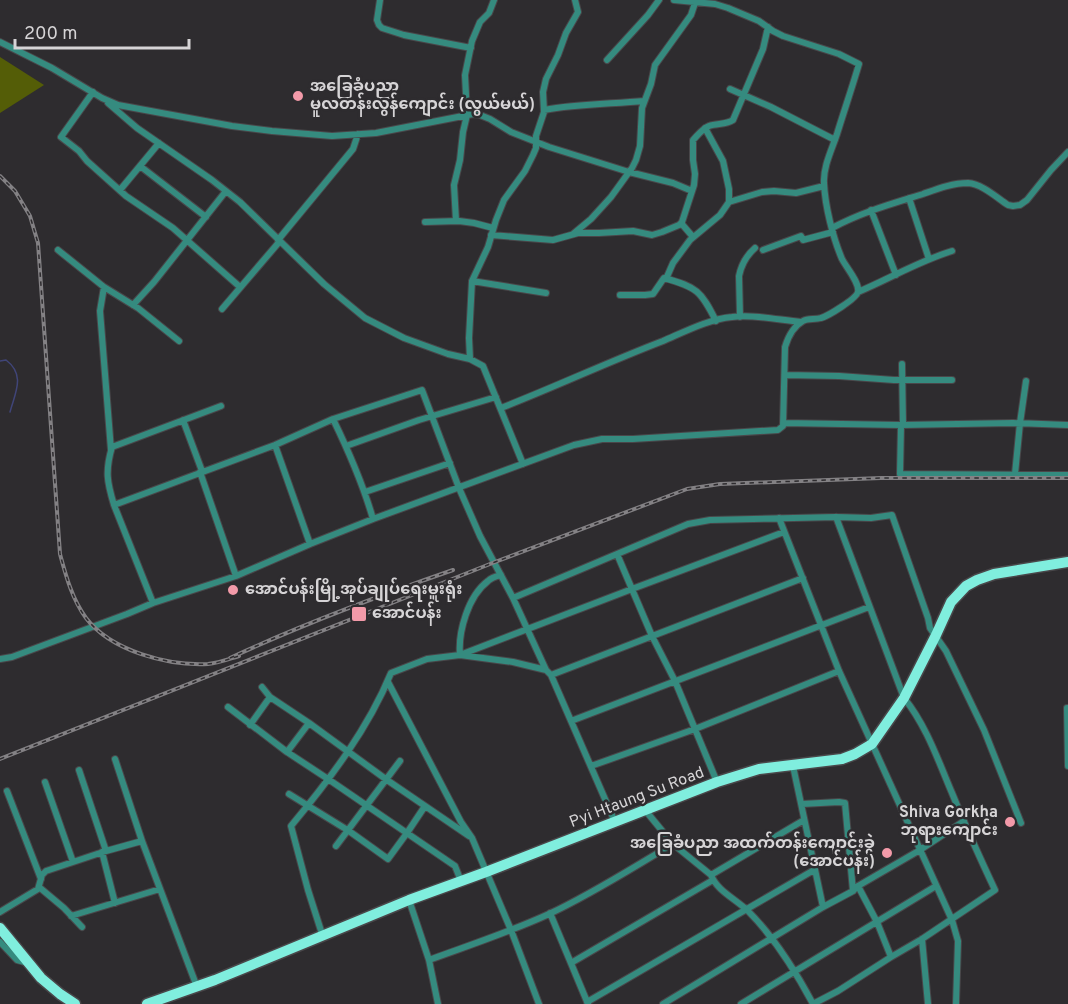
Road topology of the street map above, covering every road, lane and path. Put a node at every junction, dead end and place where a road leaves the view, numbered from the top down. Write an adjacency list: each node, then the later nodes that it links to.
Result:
1 (380, 0): 9 (street)
2 (494, 0): 9 (street)
3 (575, 0): 17 (street)
4 (659, 0): 10 (street)
5 (674, 0): 6 (street)
6 (695, 3): 7 (street); 15 (street)
7 (768, 27): 13 (street); 22 (street)
8 (0, 42): 12 (street)
9 (471, 48): 19 (street)
10 (607, 60)
11 (730, 89): 13 (street)
12 (93, 92): 14 (street); 29 (street)
13 (744, 96): 20 (street); 22 (street)
14 (102, 98): 16 (street); 18 (street)
15 (644, 101): 17 (street); 27 (street)
16 (126, 106): 18 (street); 21 (street)
17 (544, 110): 23 (street)
18 (122, 115): 24 (street)
19 (467, 115): 21 (street); 23 (street); 36 (street)
20 (705, 128): 30 (street); 33 (street)
21 (358, 134): 43 (street)
22 (835, 140): 28 (street)
23 (536, 142): 27 (street); 40 (street)
24 (159, 143): 26 (street); 31 (street)
25 (1068, 152): 32 (street)
26 (140, 166): 29 (street); 35 (street)
27 (629, 172): 30 (street); 41 (street)
28 (824, 186): 33 (street); 39 (street)
29 (120, 190): 44 (street)
30 (692, 190): 38 (street)
31 (226, 191): 35 (street); 43 (street)
32 (909, 198): 34 (street); 49 (street)
33 (729, 202): 42 (street)
34 (871, 210): 39 (street); 50 (street)
35 (206, 217): 44 (street)
36 (456, 221): 37 (street); 40 (street)
37 (425, 222)
38 (681, 223): 41 (street); 42 (street)
39 (833, 230): 47 (street); 55 (street)
40 (492, 232): 41 (street); 52 (street)
41 (573, 235)
42 (693, 237): 51 (street)
43 (279, 240): 54 (street); 64 (street)
44 (187, 241): 54 (street); 58 (street)
45 (754, 248): 60 (street)
46 (58, 250): 53 (street)
47 (763, 250)
48 (952, 251): 49 (street)
49 (929, 259): 50 (street)
50 (896, 275): 55 (street)
51 (666, 279): 57 (street); 61 (street)
52 (472, 281): 56 (street); 64 (street)
53 (104, 287): 58 (street); 82 (street)
54 (240, 287): 59 (street)
55 (858, 292): 62 (street)
56 (546, 293)
57 (620, 295)
58 (134, 305): 63 (street)
59 (222, 309)
60 (740, 316): 61 (street); 62 (street)
61 (716, 321): 72 (street)
62 (801, 322): 66 (street)
63 (178, 341)
64 (470, 359): 70 (street)
65 (902, 364): 67 (street)
66 (785, 375): 67 (street); 76 (street)
67 (902, 380): 68 (street); 78 (street)
68 (952, 380)
69 (1026, 381): 77 (street)
70 (496, 397): 72 (street); 73 (street)
71 (221, 406): 75 (street)
72 (501, 408): 84 (street)
73 (433, 416): 74 (street); 81 (street); 83 (street)
74 (333, 419): 80 (street); 81 (street)
75 (183, 420): 82 (street); 85 (street)
76 (783, 423): 78 (street); 84 (street)
77 (1020, 423): 78 (street); 79 (street); 86 (street)
78 (902, 425): 86 (street)
79 (1068, 425)
80 (275, 445): 85 (street); 95 (street)
81 (346, 446): 89 (street)
82 (111, 451): 90 (street)
83 (450, 463): 88 (street); 89 (street)
84 (523, 464): 88 (street)
85 (201, 472): 90 (street); 99 (street)
86 (1015, 474): 87 (street)
87 (1068, 475)
88 (459, 488): 93 (street); 98 (street)
89 (365, 492): 93 (street)
90 (114, 505): 103 (street)
91 (836, 517): 92 (street); 104 (street); 107 (street)
92 (779, 518): 94 (street); 96 (street)
93 (373, 519): 95 (street)
94 (784, 532): 100 (street); 101 (street)
95 (310, 544): 99 (street)
96 (617, 554): 101 (street); 102 (street)
97 (1068, 562): 107 (highway, Pyi Htaung Su Road)
98 (501, 575): 102 (street); 109 (street)
99 (236, 576): 103 (street)
100 (803, 578): 105 (street); 108 (street)
101 (632, 589): 106 (street); 108 (street)
102 (513, 598): 106 (street)
103 (153, 603): 110 (street)
104 (869, 607): 105 (street); 117 (street)
105 (821, 625): 111 (street); 113 (street)
106 (528, 629): 109 (street); 112 (street)
107 (936, 635): 117 (highway, Pyi Htaung Su Road); 147 (street)
108 (652, 636): 112 (street); 113 (street)
109 (460, 655): 112 (street); 114 (street)
110 (0, 660)
111 (839, 671): 123 (street); 124 (street)
112 (549, 672): 120 (street)
113 (675, 681): 120 (street); 123 (street)
114 (388, 682): 126 (street); 150 (street)
115 (262, 687): 116 (street)
116 (270, 696): 121 (street); 122 (street)
117 (904, 698): 124 (highway, Pyi Htaung Su Road); 145 (street)
118 (228, 707): 122 (street)
119 (1067, 708): 131 (street)
120 (571, 721): 129 (street)
121 (309, 723): 125 (street); 126 (street)
122 (250, 725): 125 (street)
123 (695, 729): 129 (street); 136 (street)
124 (872, 744): 130 (highway, Pyi Htaung Su Road); 154 (street)
125 (287, 752): 133 (street)
126 (347, 752): 133 (street); 134 (street)
127 (115, 759): 151 (street)
128 (400, 761): 134 (street)
129 (591, 766): 146 (street)
130 (793, 766): 136 (highway, Pyi Htaung Su Road); 139 (street)
131 (1068, 766)
132 (79, 770): 155 (street)
133 (328, 779): 140 (street); 141 (street)
134 (387, 780): 141 (street); 142 (street)
135 (45, 782): 156 (street)
136 (717, 782): 143 (highway, Pyi Htaung Su Road)
137 (7, 791): 160 (street)
138 (289, 794): 140 (street)
139 (802, 804): 144 (street); 164 (street)
140 (308, 806): 148 (street); 178 (street)
141 (367, 806): 148 (street); 149 (street)
142 (425, 806): 149 (street); 150 (street)
143 (645, 810): 146 (highway, Pyi Htaung Su Road); 152 (street)
144 (804, 820): 157 (street); 159 (street)
145 (964, 821): 154 (street); 173 (street)
146 (615, 822): 158 (highway, Pyi Htaung Su Road)
147 (1021, 823)
148 (348, 831): 149 (street); 153 (street)
149 (407, 833): 161 (street)
150 (472, 838): 158 (street)
151 (142, 841): 155 (street); 165 (street)
152 (673, 844): 159 (street); 171 (street)
153 (336, 846)
154 (920, 850): 162 (street); 164 (street)
155 (104, 851): 156 (street); 167 (street)
156 (73, 862): 160 (street)
157 (814, 870): 168 (street); 169 (street)
158 (486, 872): 161 (highway, Pyi Htaung Su Road); 177 (street)
159 (712, 878): 169 (street); 185 (street)
160 (41, 879): 163 (street)
161 (461, 881): 166 (highway, Pyi Htaung Su Road)
162 (936, 886): 173 (street); 174 (street)
163 (39, 887): 170 (street); 172 (street)
164 (855, 888): 168 (street); 174 (street)
165 (160, 889): 167 (street); 187 (street)
166 (409, 900): 178 (highway, Pyi Htaung Su Road); 183 (street)
167 (115, 903): 172 (street)
168 (823, 907): 179 (street)
169 (747, 910): 179 (street); 189 (street)
170 (0, 912)
171 (550, 913): 177 (street); 185 (street)
172 (71, 916): 175 (street)
173 (951, 920): 180 (street); 199 (street)
174 (877, 922): 182 (street); 186 (street)
175 (82, 927)
176 (0, 928): 184 (highway)
177 (511, 930): 183 (street); 193 (street)
178 (323, 937): 187 (highway, Pyi Htaung Su Road)
179 (772, 938): 186 (street); 188 (street)
180 (922, 939): 182 (street); 198 (street)
181 (0, 942): 184 (street)
182 (891, 957): 197 (street)
183 (429, 960): 192 (street)
184 (29, 963): 190 (highway)
185 (571, 963): 189 (street)
186 (794, 972): 196 (street); 197 (street)
187 (197, 987): 191 (highway, Pyi Htaung Su Road)
188 (675, 996): 194 (street); 195 (street)
189 (587, 1003)
190 (75, 1004)
191 (147, 1004)
192 (438, 1004)
193 (539, 1004)
194 (663, 1004)
195 (680, 1004)
196 (741, 1004)
197 (813, 1004)
198 (928, 1004)
199 (956, 1004)

